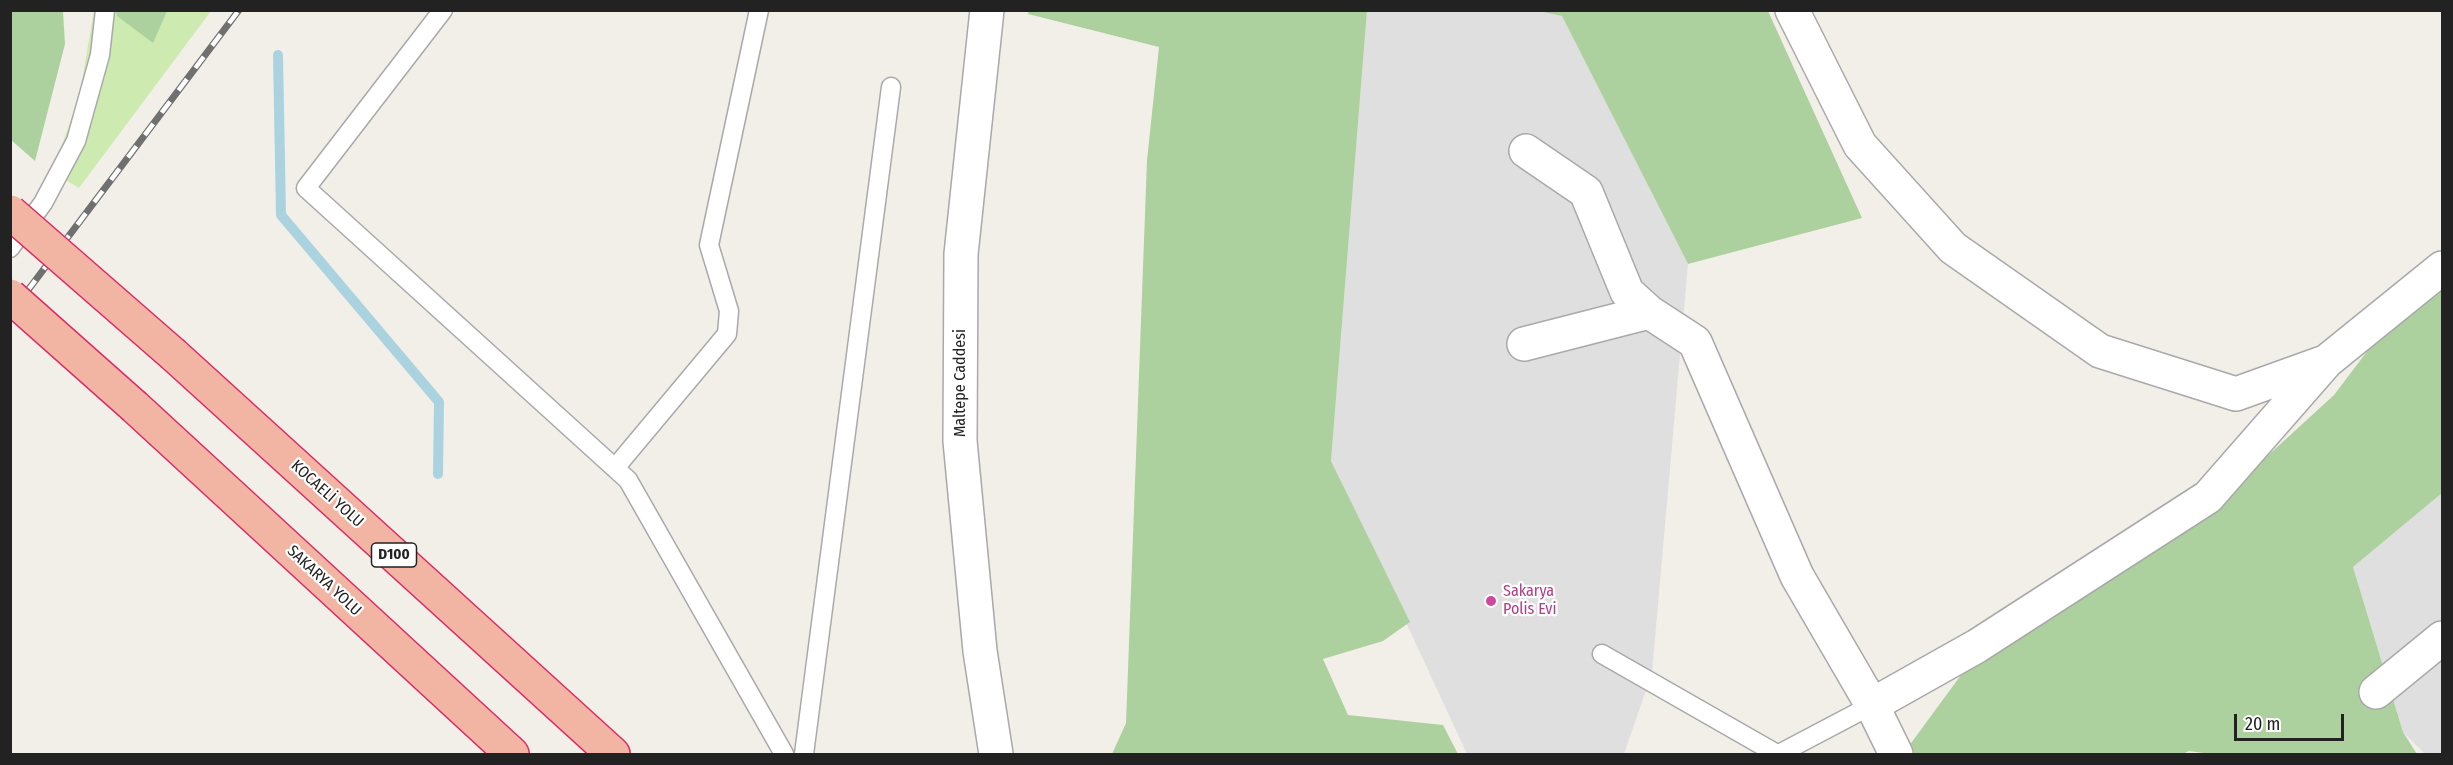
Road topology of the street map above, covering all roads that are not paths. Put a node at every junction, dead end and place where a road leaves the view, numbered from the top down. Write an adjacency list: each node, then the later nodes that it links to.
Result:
1 (105, 10): 9 (lane)
2 (443, 10): 15 (lane)
3 (759, 10): 15 (lane)
4 (987, 10): 24 (street, Maltepe Caddesi)
5 (1792, 10): 14 (street)
6 (891, 87): 23 (lane)
7 (1526, 151): 12 (street)
8 (10, 212): 21 (highway, KOCAELİ YOLU / D100, bridge)
9 (10, 248)
10 (2442, 268): 14 (street)
11 (10, 296): 20 (highway, SAKARYA YOLU, bridge)
12 (1649, 312): 13 (street); 19 (street)
13 (1524, 344)
14 (2327, 361): 19 (street)
15 (615, 468): 22 (lane)
16 (2442, 638): 18 (street)
17 (1602, 654): 25 (lane)
18 (2376, 692)
19 (1872, 705): 25 (lane); 26 (street)
20 (512, 754)
21 (613, 754)
22 (784, 754)
23 (804, 754)
24 (996, 754)
25 (1778, 754)
26 (1896, 754)

